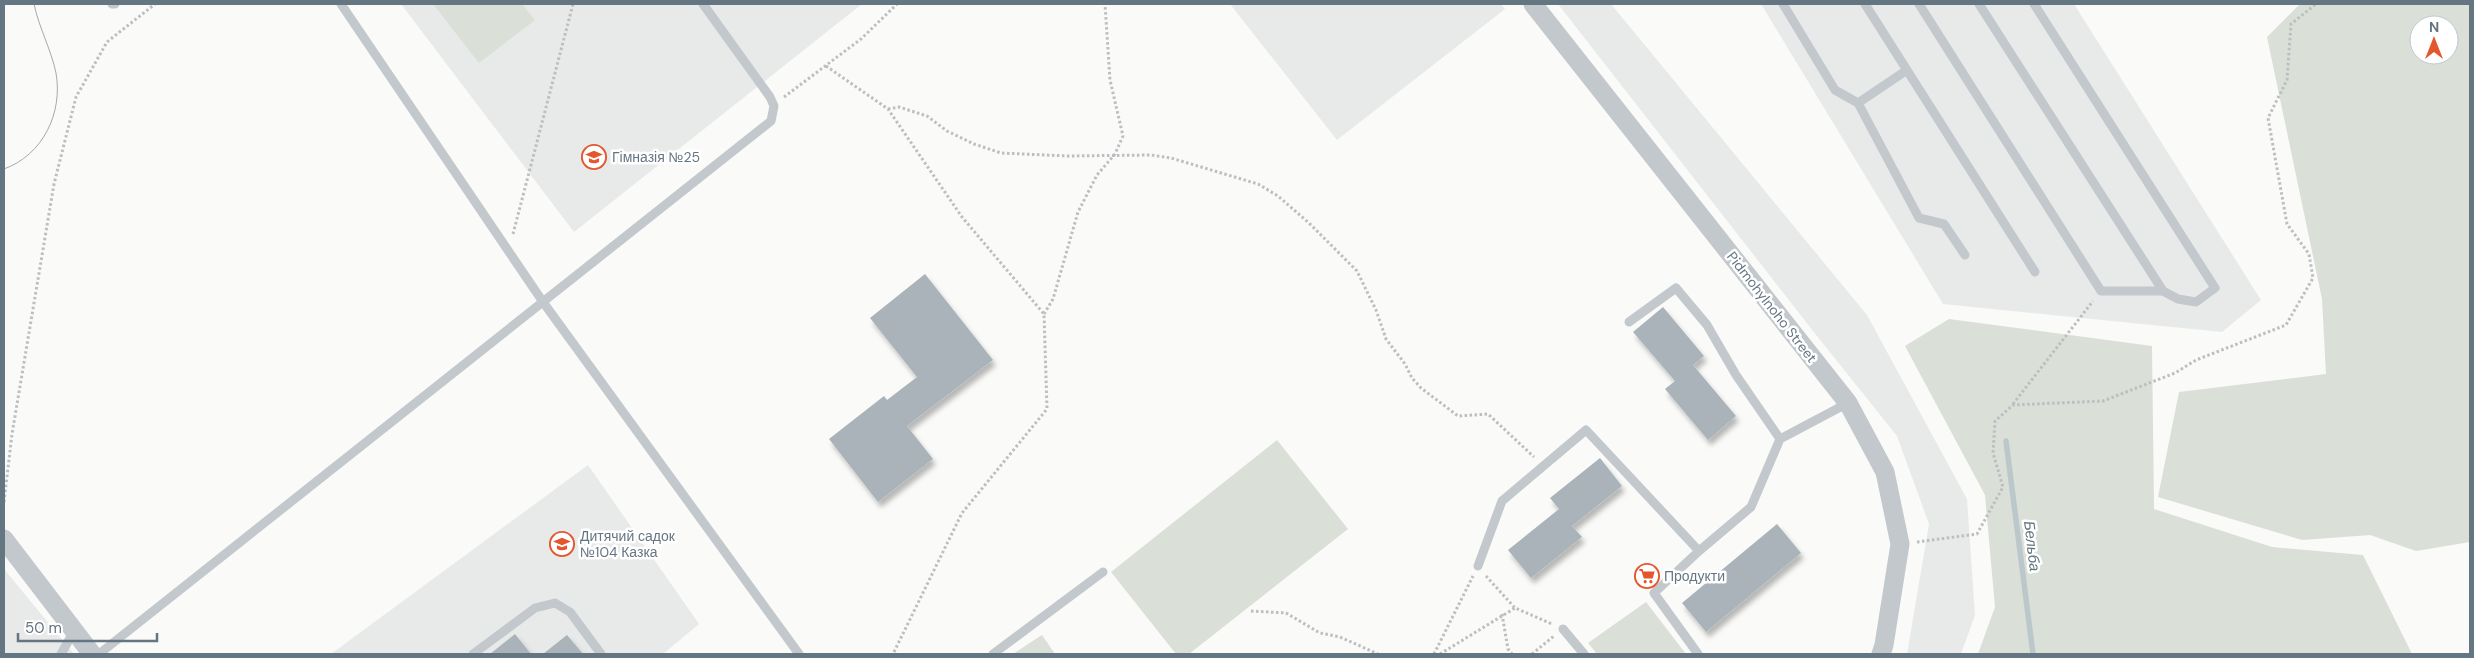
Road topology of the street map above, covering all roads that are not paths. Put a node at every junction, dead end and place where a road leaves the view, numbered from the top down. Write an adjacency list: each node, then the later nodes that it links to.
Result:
1 (341, 4): 14 (lane)
2 (703, 4): 14 (lane)
3 (1533, 4): 16 (street, Pidmohylnoho Street)
4 (1783, 4): 10 (lane)
5 (1865, 4): 9 (lane)
6 (1919, 4): 13 (lane)
7 (1979, 4): 13 (lane)
8 (2034, 4): 13 (lane)
9 (1907, 70): 10 (lane); 12 (lane)
10 (1858, 103): 11 (lane)
11 (1965, 255)
12 (2034, 272)
13 (2163, 291)
14 (543, 302): 26 (lane); 29 (lane)
15 (1629, 322): 17 (lane)
16 (1848, 403): 17 (lane); 33 (street, Pidmohylnoho Street)
17 (1780, 439): 19 (lane)
18 (4, 539): 23 (street)
19 (1699, 551): 20 (lane); 32 (lane)
20 (1478, 566)
21 (1103, 572): 30 (lane)
22 (1563, 629): 31 (lane)
23 (74, 632): 24 (lane); 25 (street)
24 (60, 654)
25 (92, 654)
26 (99, 654)
27 (473, 654): 28 (lane)
28 (601, 654)
29 (799, 654)
30 (993, 654)
31 (1584, 654)
32 (1698, 654)
33 (1881, 654)

